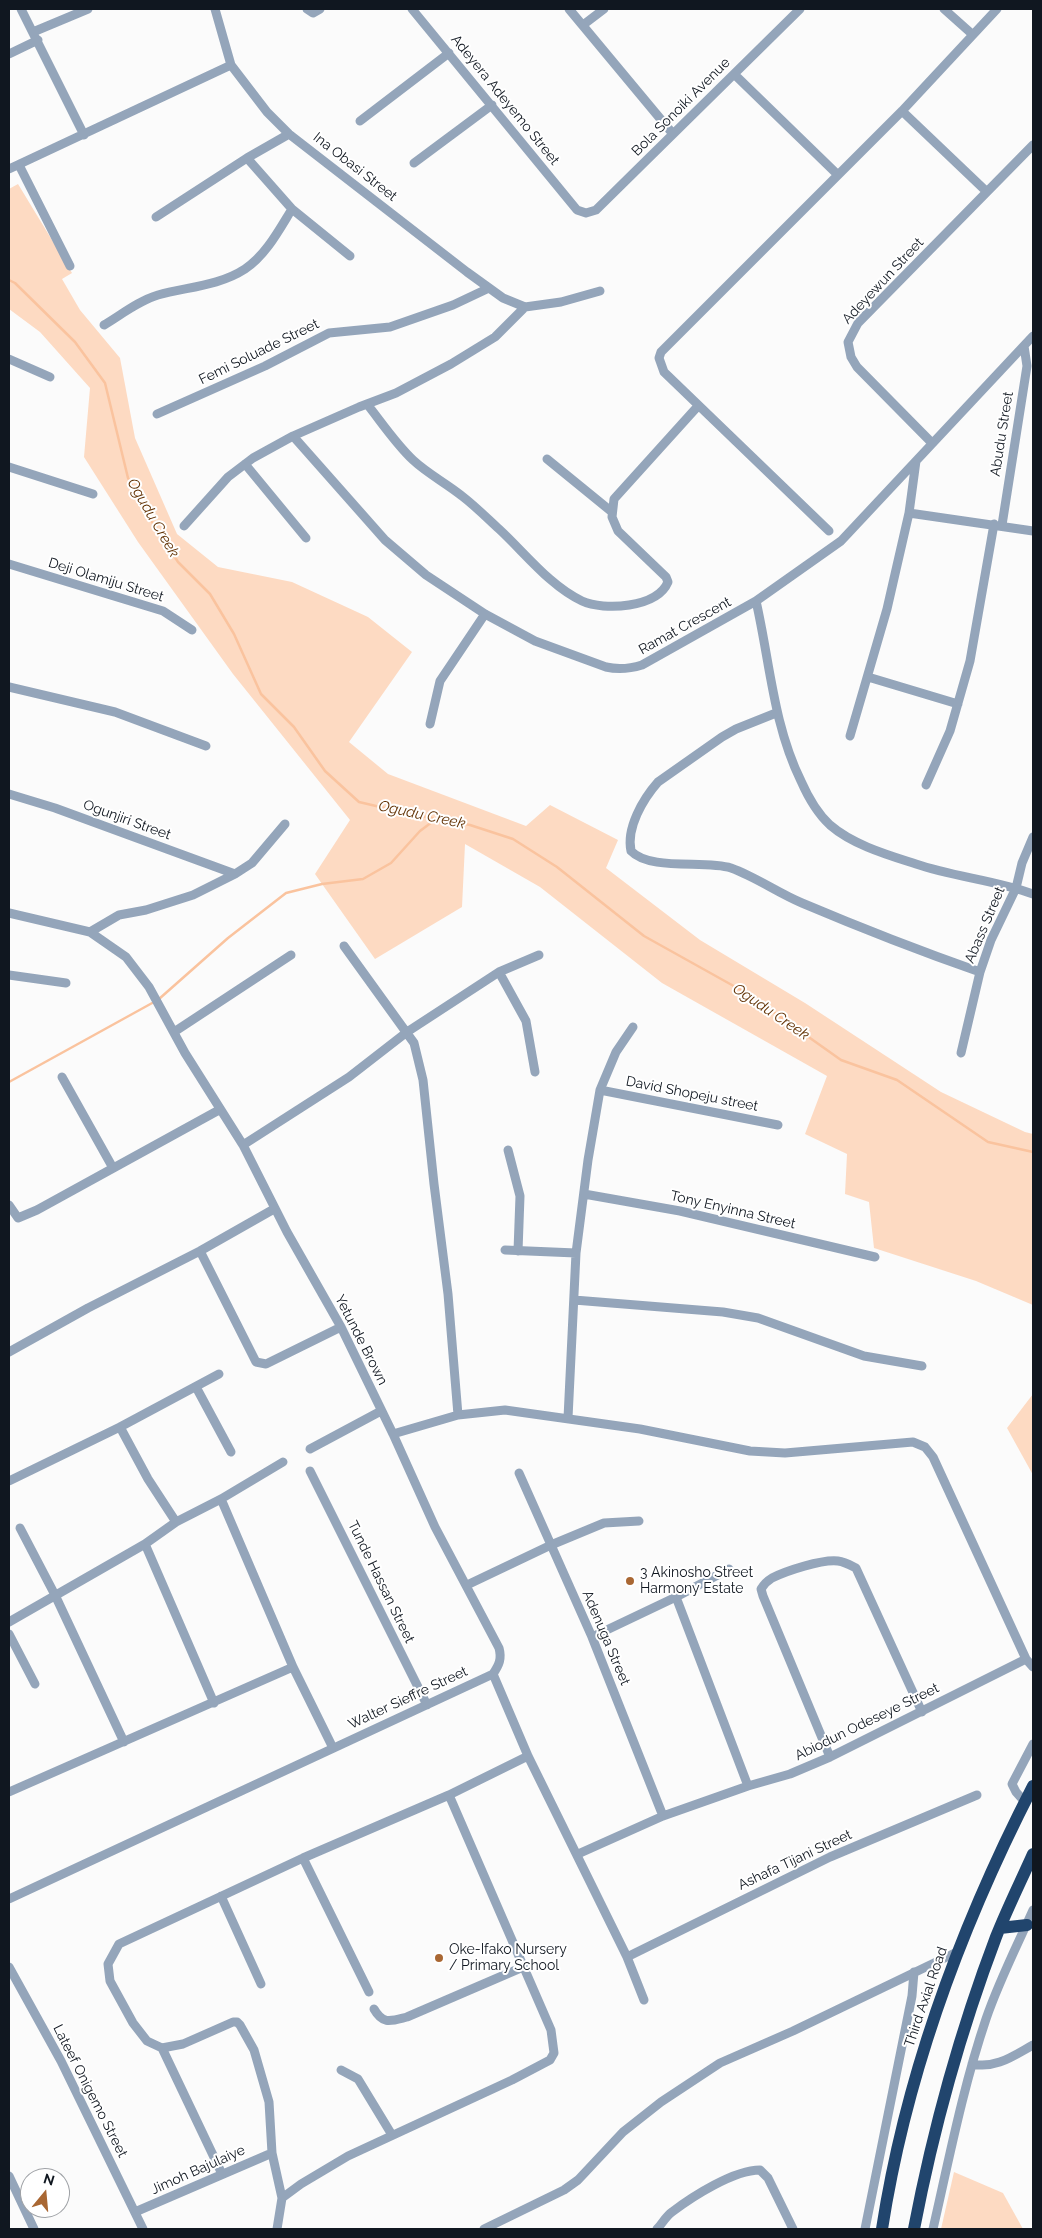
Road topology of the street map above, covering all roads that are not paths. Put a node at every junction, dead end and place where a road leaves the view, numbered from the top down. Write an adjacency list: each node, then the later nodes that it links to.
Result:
1 (20, 9): 14 (street)
2 (88, 9): 14 (street)
3 (215, 9): 17 (street, Ina Obasi Street)
4 (306, 9): 5 (street)
5 (320, 9)
6 (412, 9): 15 (street, Adeyera Adeyemo Street)
7 (569, 9): 12 (street)
8 (604, 9): 12 (street)
9 (800, 9): 18 (street, Bola Sonoiki Avenue)
10 (944, 9): 13 (street)
11 (997, 9): 13 (street)
12 (583, 25): 23 (street)
13 (972, 34): 20 (street)
14 (35, 36): 16 (street); 24 (street)
15 (448, 53): 19 (street, Adeyera Adeyemo Street); 21 (street)
16 (9, 54)
17 (231, 65): 22 (street, Ina Obasi Street); 24 (street)
18 (734, 74): 23 (street, Bola Sonoiki Avenue); 30 (street)
19 (492, 105): 27 (street); 33 (street, Adeyera Adeyemo Street)
20 (902, 111): 30 (street); 31 (street)
21 (360, 121)
22 (289, 134): 26 (street); 37 (street, Ina Obasi Street)
23 (672, 134): 33 (street, Bola Sonoiki Avenue)
24 (84, 135): 28 (street)
25 (1033, 145): 31 (street, Adeyewun Street)
26 (247, 158): 32 (street); 34 (street)
27 (414, 163)
28 (19, 165): 29 (street); 36 (street)
29 (9, 169)
30 (838, 175): 46 (street)
31 (987, 192): 49 (street, Adeyewun Street)
32 (292, 209): 35 (street); 40 (street)
33 (578, 210)
34 (156, 217)
35 (350, 256)
36 (70, 266)
37 (488, 288): 39 (street, Ina Obasi Street); 47 (street, Femi Soluade Street)
38 (600, 292): 39 (street)
39 (524, 307): 45 (street)
40 (104, 325)
41 (1033, 336): 42 (street, Ramat Crescent)
42 (1024, 346): 49 (street, Ramat Crescent); 57 (street, Abudu Street)
43 (9, 359): 44 (street)
44 (50, 377)
45 (367, 404): 48 (street); 55 (street)
46 (698, 406): 55 (street); 59 (street)
47 (157, 414)
48 (293, 436): 52 (street); 64 (street, Ramat Crescent)
49 (932, 443): 51 (street, Ramat Crescent)
50 (547, 459): 55 (street)
51 (916, 460): 56 (street); 63 (street, Ramat Crescent)
52 (245, 464): 58 (street); 61 (street)
53 (9, 467): 54 (street)
54 (93, 494)
55 (612, 512)
56 (909, 513): 57 (street); 66 (street)
57 (998, 525): 60 (street); 68 (street, Abudu Street)
58 (184, 526)
59 (828, 531)
60 (1033, 531)
61 (306, 538)
62 (9, 564): 65 (street, Deji Olamiju Street)
63 (756, 601): 64 (street, Ramat Crescent); 69 (street)
64 (485, 614): 70 (street)
65 (192, 630)
66 (868, 677): 68 (street); 71 (street)
67 (9, 687): 72 (street)
68 (958, 704): 73 (street, Abudu Street)
69 (776, 713): 78 (street); 86 (street)
70 (430, 724)
71 (850, 736)
72 (206, 746)
73 (926, 785)
74 (9, 794): 77 (street, Ogunjiri Street)
75 (285, 824): 77 (street)
76 (1033, 837): 78 (street, Abass Street)
77 (235, 874): 81 (street)
78 (1016, 888): 79 (street); 86 (street, Abass Street)
79 (1033, 894)
80 (9, 913): 81 (street)
81 (90, 932): 90 (street, Yetunde Brown)
82 (344, 946): 91 (street)
83 (291, 955): 90 (street)
84 (539, 955): 85 (street)
85 (499, 972): 91 (street); 93 (street)
86 (980, 972): 92 (street, Abass Street)
87 (9, 975): 88 (street)
88 (66, 983)
89 (632, 1027): 95 (street)
90 (173, 1029): 96 (street, Yetunde Brown)
91 (407, 1032): 98 (street); 116 (street)
92 (961, 1054)
93 (536, 1072)
94 (62, 1077): 100 (street)
95 (600, 1090): 97 (street, David Shopeju street); 101 (street)
96 (219, 1110): 98 (street, Yetunde Brown); 100 (street)
97 (778, 1125)
98 (243, 1145): 103 (street, Yetunde Brown)
99 (508, 1150): 106 (street)
100 (113, 1168): 102 (street)
101 (584, 1194): 107 (street); 108 (street, Tony Enyinna Street)
102 (9, 1205)
103 (274, 1209): 105 (street); 110 (street, Yetunde Brown)
104 (505, 1250): 106 (street)
105 (200, 1251): 110 (street); 111 (street)
106 (518, 1251): 107 (street)
107 (576, 1253): 109 (street)
108 (875, 1257)
109 (574, 1300): 112 (street); 117 (street)
110 (341, 1326): 115 (street, Yetunde Brown)
111 (9, 1352)
112 (922, 1366)
113 (220, 1374): 114 (street)
114 (196, 1387): 118 (street); 121 (street)
115 (381, 1411): 119 (street, Yetunde Brown); 120 (street)
116 (458, 1415): 117 (street); 119 (street)
117 (568, 1418): 139 (street)
118 (120, 1427): 125 (street); 128 (street)
119 (393, 1434): 133 (street, Yetunde Brown)
120 (310, 1449)
121 (231, 1452)
122 (283, 1462): 126 (street)
123 (310, 1471): 145 (street, Tunde Hassan Street)
124 (519, 1473): 131 (street, Adenuga Street)
125 (9, 1481)
126 (221, 1499): 128 (street); 140 (street)
127 (639, 1521): 131 (street)
128 (176, 1522): 130 (street)
129 (20, 1528): 134 (street)
130 (145, 1544): 134 (street); 144 (street)
131 (551, 1545): 133 (street); 138 (street, Adenuga Street)
132 (729, 1569): 135 (street)
133 (468, 1585): 142 (street, Yetunde Brown)
134 (55, 1594): 136 (street); 147 (street)
135 (676, 1597): 138 (street); 152 (street)
136 (10, 1619)
137 (9, 1634): 143 (street)
138 (592, 1637): 158 (street, Adenuga Street)
139 (1026, 1659): 141 (street); 146 (street, Abiodun Odeseye Street)
140 (293, 1667): 144 (street); 149 (street)
141 (1033, 1667)
142 (492, 1674): 145 (street, Walter Sieffre Street); 150 (street)
143 (35, 1684)
144 (214, 1703): 147 (street)
145 (427, 1705): 149 (street, Walter Sieffre Street)
146 (922, 1712): 151 (street, Abiodun Odeseye Street); 151 (street)
147 (124, 1742): 154 (street)
148 (1033, 1744): 157 (street)
149 (333, 1748): 163 (street, Walter Sieffre Street)
150 (528, 1756): 155 (street); 159 (street)
151 (830, 1757): 152 (street, Abiodun Odeseye Street)
152 (748, 1786): 158 (street, Abiodun Odeseye Street)
153 (1033, 1786): 157 (highway, Third Axial Road)
154 (9, 1792)
155 (449, 1794): 161 (street); 169 (street)
156 (977, 1795): 168 (street, Ashafa Tijani Street)
157 (1025, 1802): 167 (highway, Third Axial Road)
158 (663, 1816): 159 (street, Abiodun Odeseye Street)
159 (578, 1854): 168 (street)
160 (1033, 1854): 166 (highway)
161 (303, 1858): 162 (street); 173 (street)
162 (221, 1896): 172 (street); 177 (street)
163 (9, 1899)
164 (1033, 1910): 165 (street)
165 (1030, 1924): 166 (highway); 178 (street)
166 (1000, 1928): 194 (highway)
167 (957, 1952): 171 (street); 193 (highway, Third Axial Road)
168 (627, 1957): 174 (street)
169 (523, 1966): 175 (street); 180 (street)
170 (9, 1967): 185 (street, Lateef Onigemo Street)
171 (914, 1972): 189 (street); 192 (street)
172 (262, 1984)
173 (368, 1992)
174 (644, 2000)
175 (374, 2009)
176 (1033, 2045): 178 (street)
177 (162, 2048): 181 (street); 182 (street)
178 (972, 2064): 195 (street)
179 (341, 2070): 180 (street)
180 (392, 2135): 184 (street)
181 (272, 2153): 182 (street, Jimoh Bajulaiye); 184 (street)
182 (222, 2174): 185 (street, Jimoh Bajulaiye)
183 (9, 2176): 186 (street)
184 (282, 2198): 188 (street)
185 (136, 2212): 187 (street, Lateef Onigemo Street)
186 (34, 2229)
187 (143, 2229)
188 (277, 2229)
189 (484, 2229)
190 (657, 2229): 191 (street)
191 (793, 2229)
192 (866, 2229)
193 (882, 2229)
194 (914, 2229)
195 (933, 2229)

